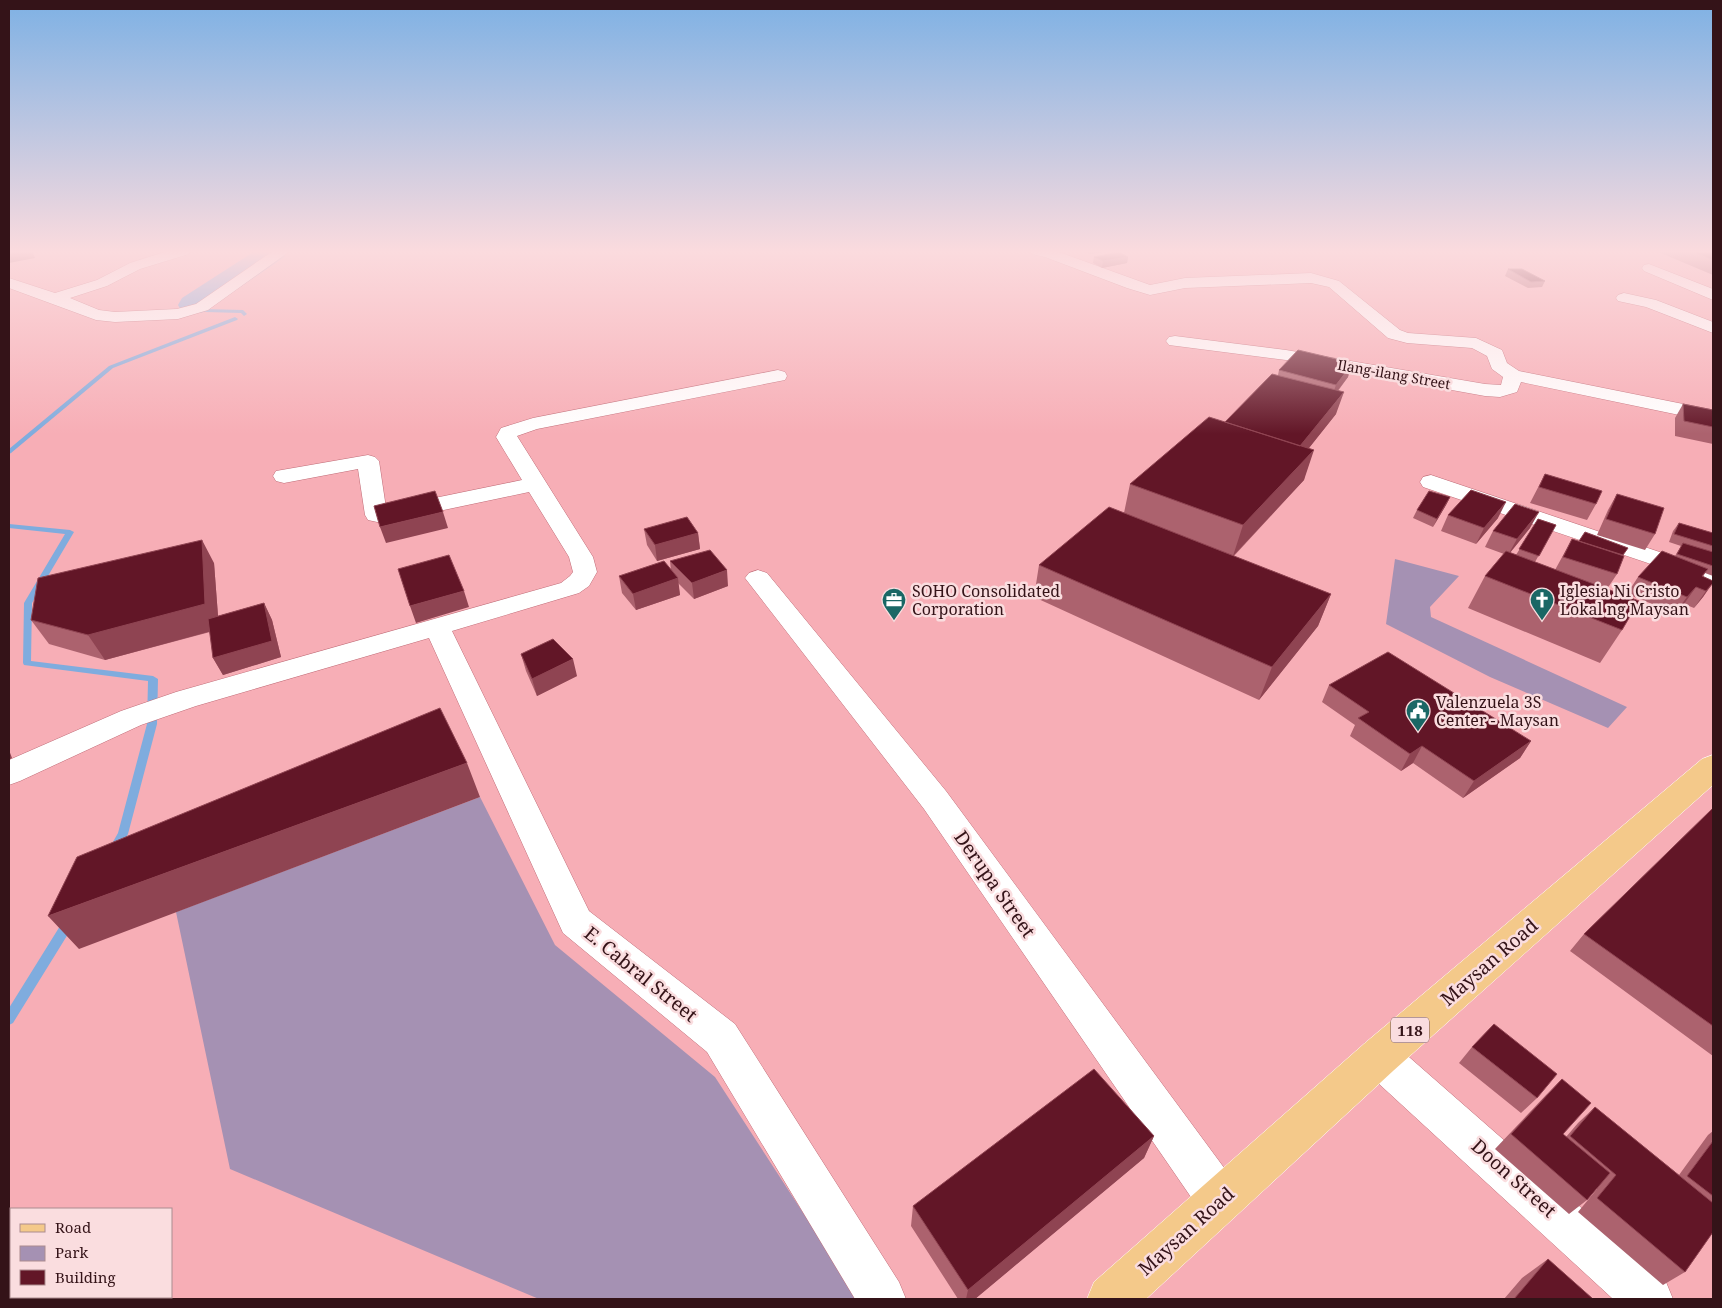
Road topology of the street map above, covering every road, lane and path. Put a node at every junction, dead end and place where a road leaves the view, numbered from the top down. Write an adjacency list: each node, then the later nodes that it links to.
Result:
1 (89, 312): 2 (street)
2 (185, 312)
3 (1368, 312): 7 (street)
4 (1673, 312): 5 (street)
5 (1713, 328)
6 (1175, 341): 7 (street, Ilang-ilang Street)
7 (1513, 375): 9 (street)
8 (778, 376): 12 (street)
9 (1713, 416)
10 (284, 476): 12 (street)
11 (1431, 482): 14 (street)
12 (534, 484): 15 (street)
13 (758, 578): 19 (street, Derupa Street)
14 (1713, 578)
15 (437, 627): 17 (street); 20 (street, E. Cabral Street)
16 (1713, 768): 18 (main road, Maysan Road / 118)
17 (9, 773)
18 (1379, 1057): 19 (main road, Maysan Road / 118); 22 (street, Doon Street)
19 (1220, 1200): 21 (main road, Maysan Road / 118)
20 (882, 1299)
21 (1111, 1299)
22 (1649, 1299)

